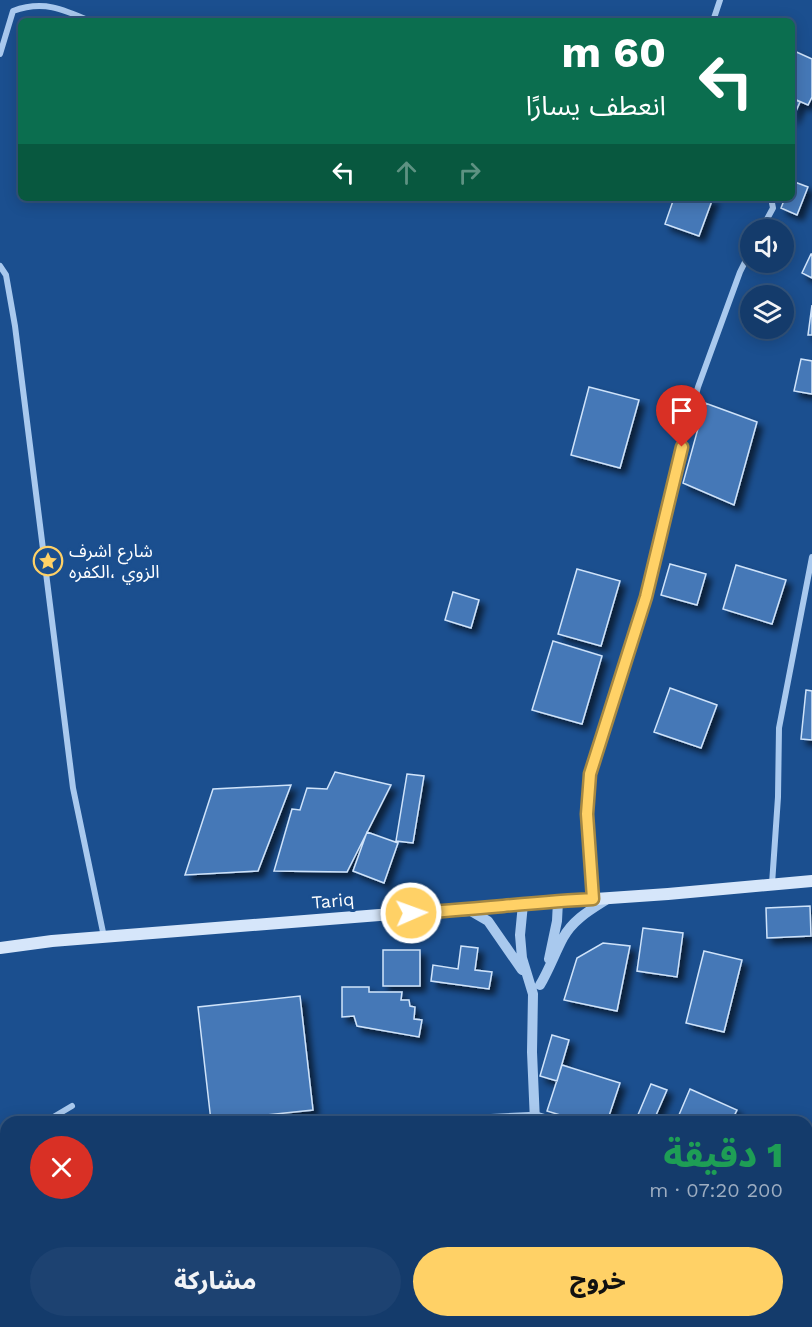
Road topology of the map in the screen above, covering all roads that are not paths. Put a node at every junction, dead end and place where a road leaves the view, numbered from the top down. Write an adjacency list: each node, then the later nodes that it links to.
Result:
1 (720, 0): 3 (street)
2 (83, 18): 4 (street)
3 (715, 18)
4 (0, 54)
5 (771, 201): 6 (street)
6 (766, 219)
7 (0, 266): 17 (street)
8 (740, 272): 13 (street)
9 (812, 557): 11 (street)
10 (812, 881): 11 (main road, Tariq)
11 (772, 885): 12 (main road, Tariq)
12 (609, 898): 13 (main road, Tariq); 20 (street)
13 (593, 899): 14 (main road, Tariq)
14 (558, 901): 15 (main road, Tariq); 20 (street)
15 (523, 904): 16 (main road, Tariq); 19 (street)
16 (469, 910): 17 (main road, Tariq); 19 (street)
17 (104, 937): 18 (main road, Tariq)
18 (0, 948)
19 (528, 980): 21 (street)
20 (540, 985): 21 (street)
21 (533, 994): 24 (street)
22 (72, 1106): 23 (street)
23 (55, 1116)
24 (535, 1116)

